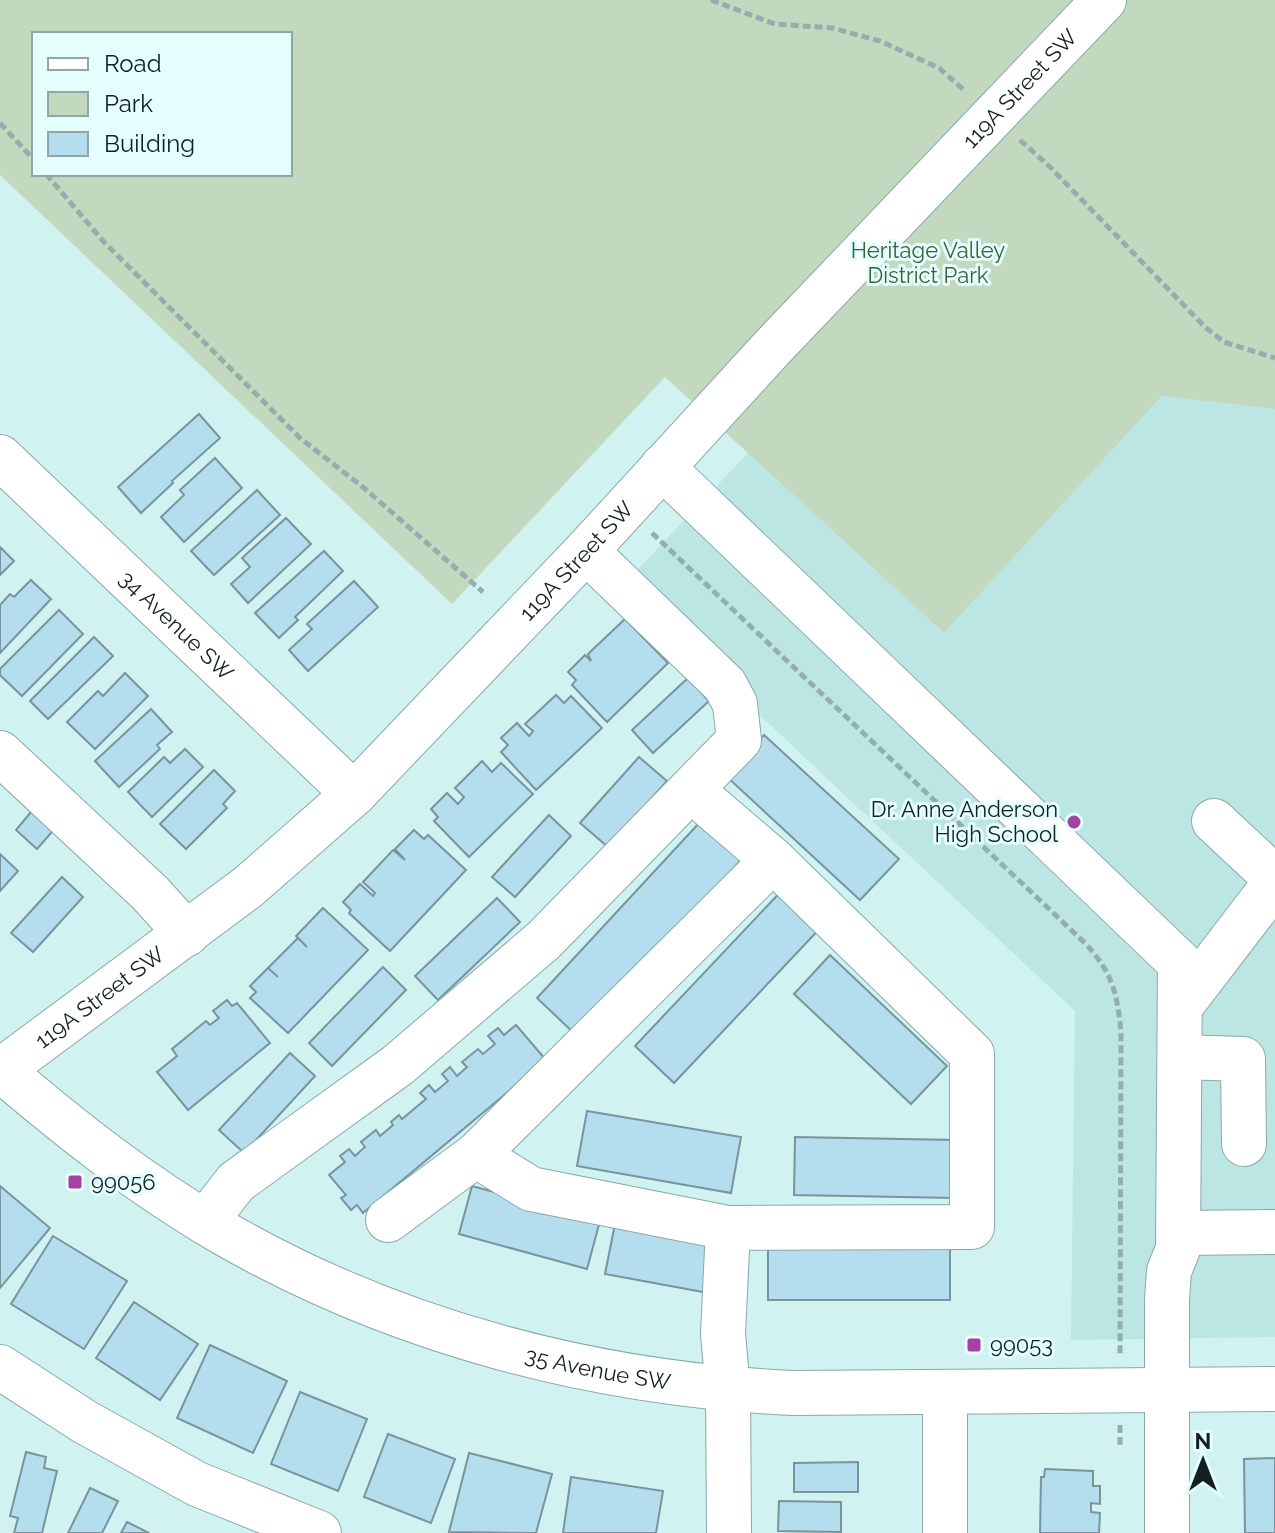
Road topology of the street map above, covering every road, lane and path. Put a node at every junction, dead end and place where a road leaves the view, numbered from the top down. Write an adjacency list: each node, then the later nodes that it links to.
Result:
1 (1104, 0): 6 (street, 119A Street SW)
2 (0, 123): 3 (path)
3 (32, 158)
4 (48, 176): 9 (path)
5 (0, 457): 11 (street, 34 Avenue SW)
6 (662, 467): 7 (street, 119A Street SW); 17 (street)
7 (625, 507): 8 (street, 119A Street SW); 27 (path)
8 (586, 551): 11 (street, 119A Street SW); 23 (street)
9 (483, 592)
10 (0, 753): 16 (street)
11 (354, 794): 16 (street, 119A Street SW)
12 (710, 806): 14 (street)
13 (1214, 821): 15 (street)
14 (773, 860): 21 (street); 24 (street)
15 (1275, 880): 17 (street)
16 (187, 934): 19 (street, 119A Street SW)
17 (1180, 1007): 18 (street)
18 (1180, 1057): 20 (street); 26 (street)
19 (0, 1070): 23 (street, 35 Avenue SW)
20 (1244, 1144)
21 (476, 1155): 22 (street); 24 (street)
22 (388, 1220)
23 (205, 1222): 30 (street, 35 Avenue SW)
24 (728, 1228): 30 (street)
25 (1275, 1232): 26 (street)
26 (1178, 1233): 31 (street)
27 (1120, 1354)
28 (0, 1367): 33 (street)
29 (1275, 1389): 31 (street, 35 Avenue SW)
30 (728, 1390): 32 (street, 35 Avenue SW); 34 (street)
31 (1167, 1390): 32 (street, 35 Avenue SW); 36 (street)
32 (945, 1392): 35 (street)
33 (319, 1533)
34 (729, 1533)
35 (945, 1533)
36 (1167, 1533)

